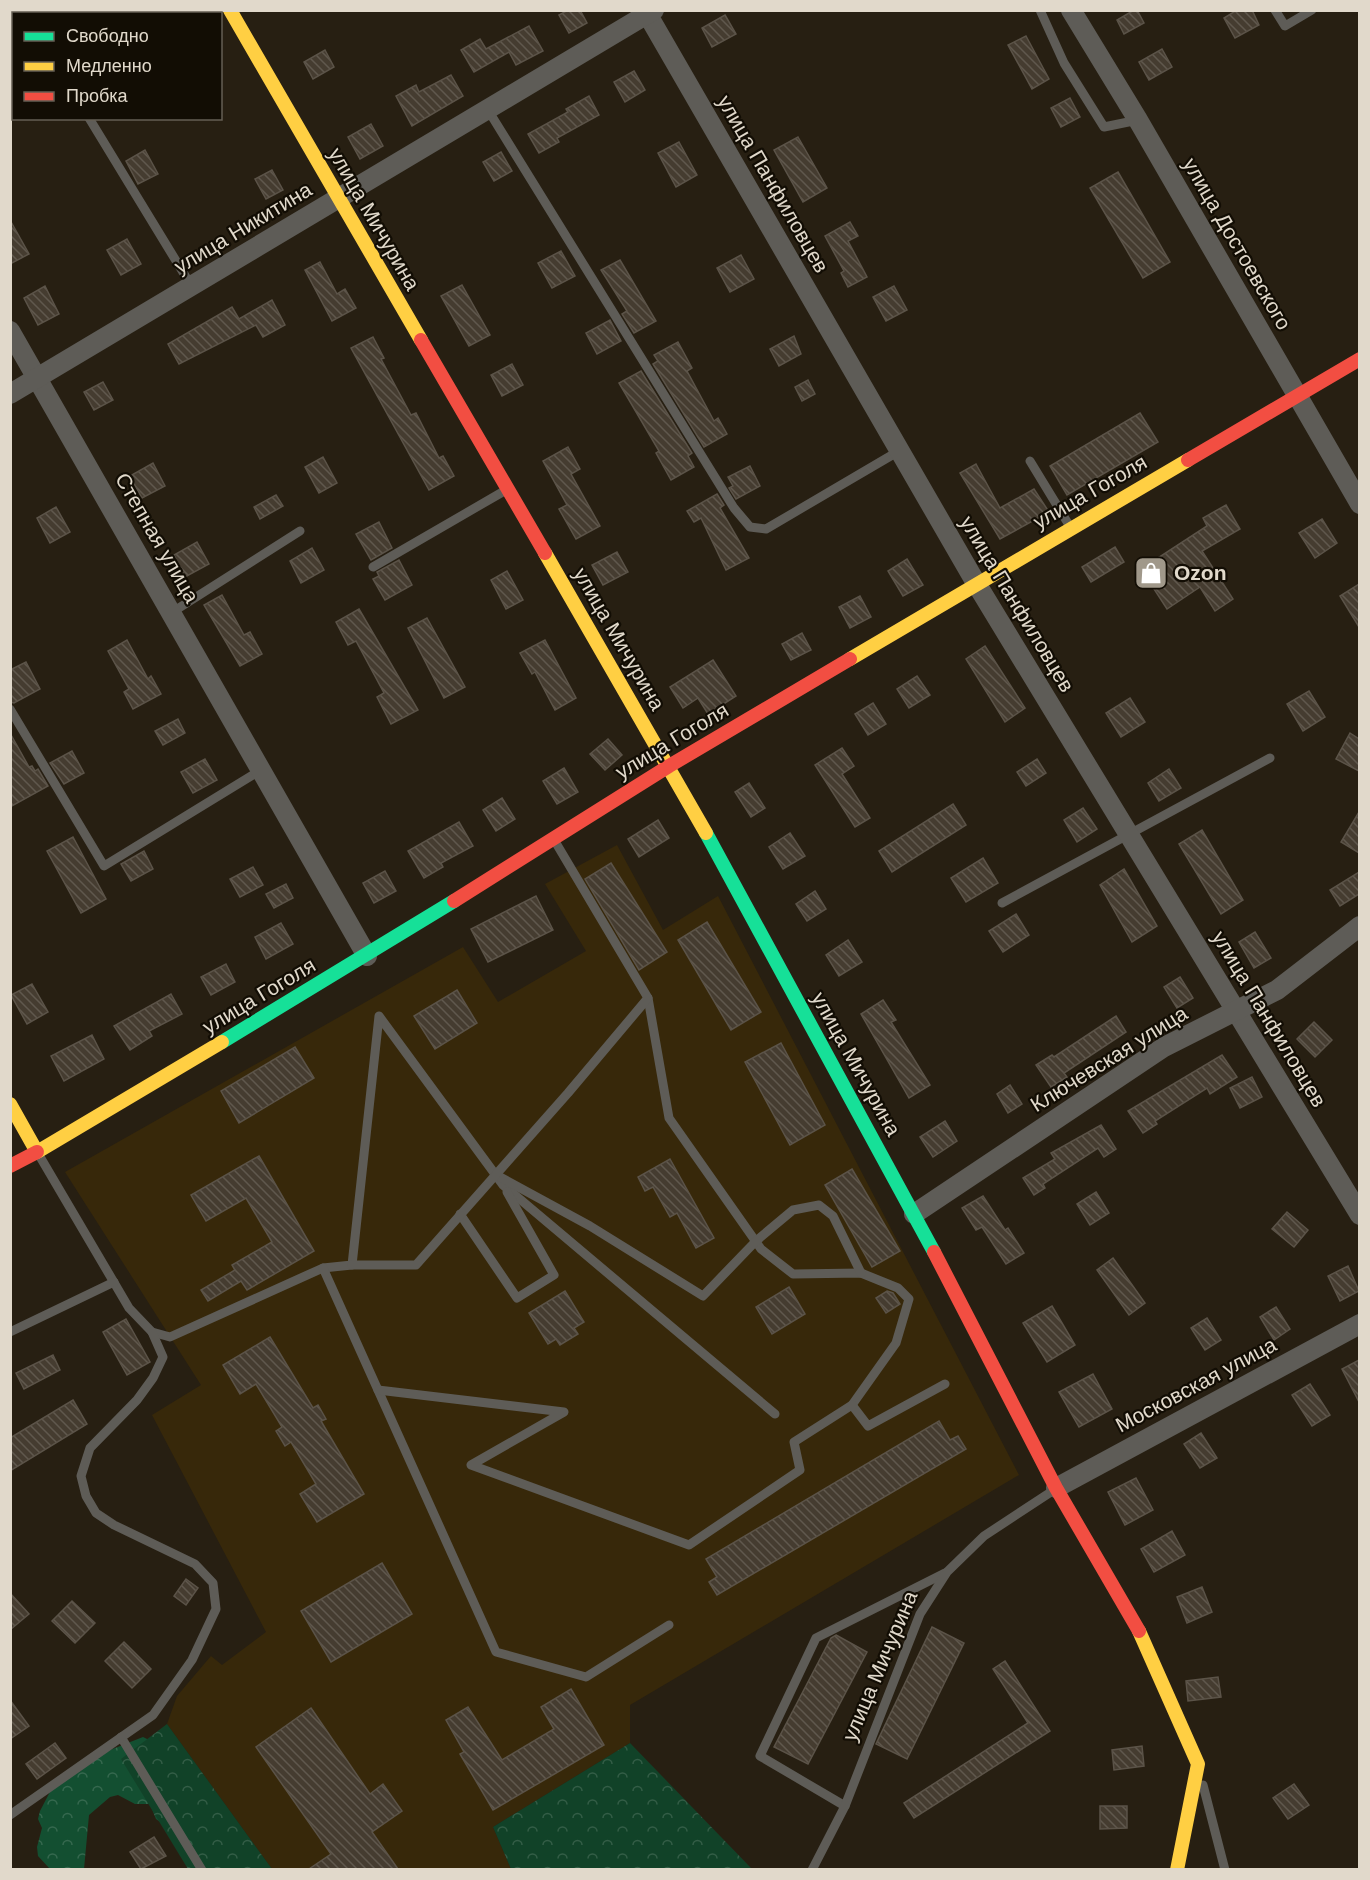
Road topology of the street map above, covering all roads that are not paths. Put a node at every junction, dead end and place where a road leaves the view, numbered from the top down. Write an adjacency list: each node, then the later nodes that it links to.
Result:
1 (230, 10): 10 (street, улица Мичурина)
2 (1040, 10): 9 (lane)
3 (1071, 10): 9 (street, улица Достоевского)
4 (1275, 10): 5 (lane)
5 (1312, 10)
6 (649, 12): 7 (street, улица Никитина); 17 (street, улица Панфиловцев)
7 (488, 110): 10 (street, улица Никитина); 17 (lane)
8 (90, 120): 11 (lane)
9 (1138, 120): 16 (street, улица Достоевского)
10 (338, 199): 11 (street, улица Никитина); 19 (street, улица Мичурина)
11 (192, 286): 14 (street, улица Никитина)
12 (10, 331): 14 (street, Степная улица)
13 (1359, 359): 16 (street, улица Гоголя)
14 (38, 378): 15 (street, улица Никитина); 25 (street, Степная улица)
15 (10, 394)
16 (1297, 394): 20 (street, улица Достоевского); 21 (street, улица Гоголя)
17 (899, 451): 24 (street, улица Панфиловцев)
18 (1030, 461): 21 (lane)
19 (507, 489): 23 (lane); 28 (street, улица Мичурина)
20 (1359, 504)
21 (1071, 527): 24 (street, улица Гоголя)
22 (300, 531): 25 (lane)
23 (373, 567)
24 (976, 583): 28 (street, улица Гоголя); 30 (street, улица Панфиловцев)
25 (171, 613): 29 (street, Степная улица)
26 (10, 709): 29 (lane)
27 (1270, 758): 30 (lane)
28 (669, 766): 31 (street, улица Гоголя); 43 (street, улица Мичурина)
29 (261, 770): 34 (street, Степная улица)
30 (1130, 836): 32 (lane); 36 (street, улица Панфиловцев)
31 (554, 839): 34 (street, улица Гоголя); 35 (lane)
32 (1002, 903)
33 (1359, 926): 36 (street, Ключевская улица)
34 (367, 956): 38 (street, улица Гоголя)
35 (648, 998): 40 (lane); 45 (lane)
36 (1236, 1011): 43 (street, Ключевская улица); 44 (street, улица Панфиловцев)
37 (10, 1104): 38 (street)
38 (37, 1152): 39 (street, улица Гоголя); 49 (lane)
39 (10, 1166)
40 (496, 1174): 41 (lane); 42 (lane); 45 (lane); 46 (lane)
41 (503, 1185): 42 (lane); 56 (lane)
42 (460, 1214): 46 (lane)
43 (914, 1214): 57 (street, улица Мичурина)
44 (1359, 1215)
45 (756, 1241): 48 (lane); 48 (lane)
46 (352, 1265): 47 (lane)
47 (323, 1268): 52 (lane); 54 (lane)
48 (861, 1273): 55 (lane)
49 (114, 1282): 51 (lane); 52 (lane)
50 (1359, 1324): 57 (street, Московская улица)
51 (10, 1332)
52 (152, 1332): 60 (lane)
53 (945, 1384): 55 (lane)
54 (378, 1390): 55 (lane); 59 (lane)
55 (852, 1405)
56 (775, 1414)
57 (1056, 1488): 58 (lane, улица Мичурина); 61 (street, улица Мичурина)
58 (947, 1572): 62 (lane, улица Мичурина); 62 (lane)
59 (669, 1625)
60 (121, 1737): 63 (lane); 64 (lane)
61 (1198, 1764): 66 (street); 67 (lane, улица Мичурина)
62 (845, 1806): 65 (lane, улица Мичурина)
63 (10, 1815)
64 (202, 1869)
65 (812, 1869)
66 (1177, 1869)
67 (1225, 1869)

